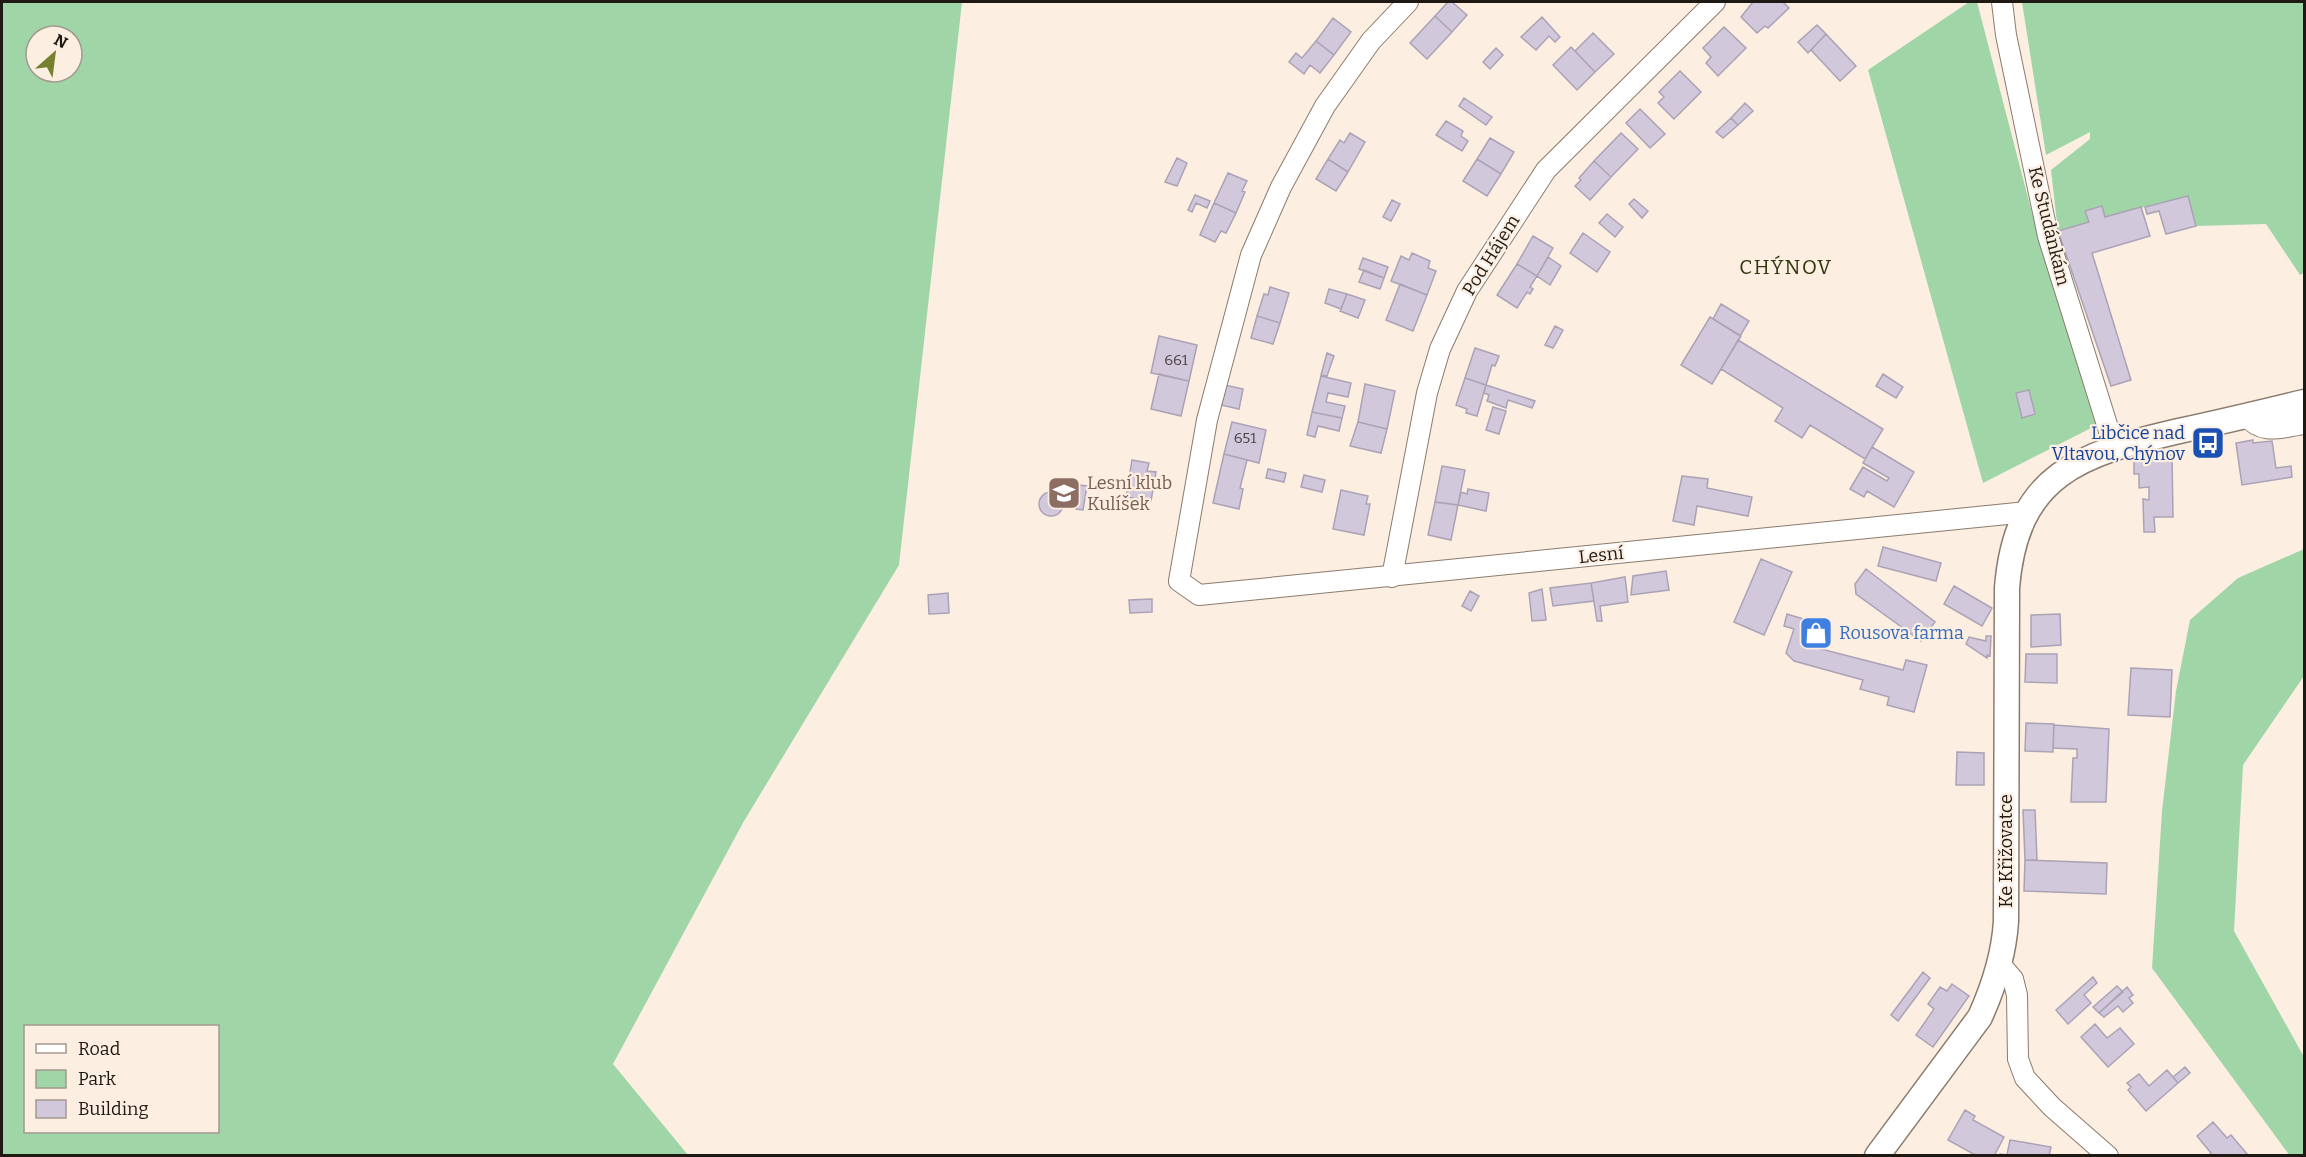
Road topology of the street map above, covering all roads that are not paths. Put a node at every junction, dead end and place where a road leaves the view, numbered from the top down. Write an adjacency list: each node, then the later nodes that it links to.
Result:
1 (1408, 2): 9 (street, Lesní)
2 (1715, 2): 9 (street, Pod Hájem)
3 (2002, 2): 7 (street, Ke Studánkám)
4 (2304, 402): 5 (street, Ke Křižovatce)
5 (2246, 416): 6 (street); 7 (street, Ke Křižovatce)
6 (2304, 424)
7 (2114, 447): 8 (street, Ke Křižovatce)
8 (2027, 512): 9 (street, Lesní); 10 (street, Ke Křižovatce)
9 (1392, 577)
10 (2000, 964): 11 (street, Ke Křižovatce); 12 (street)
11 (1877, 1155)
12 (2108, 1155)

